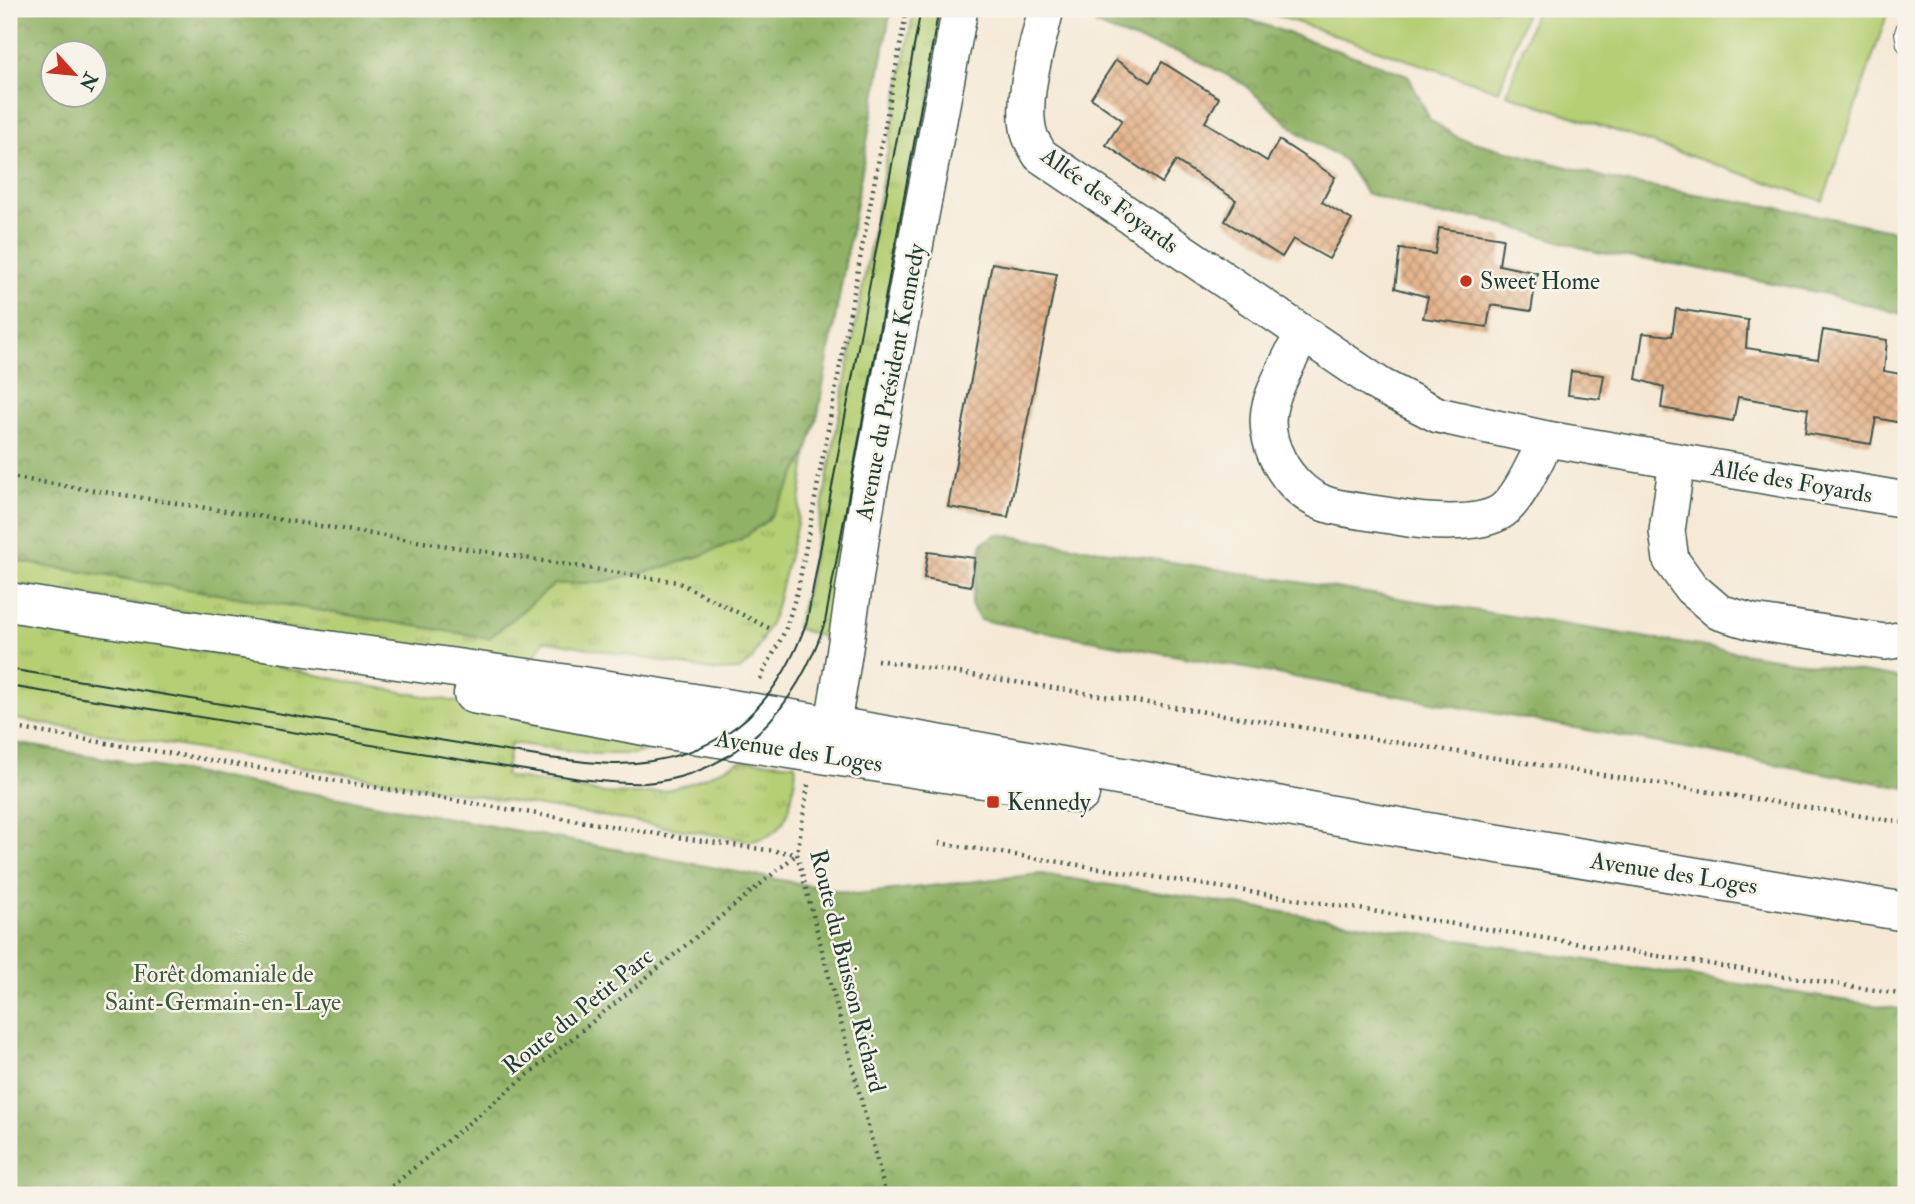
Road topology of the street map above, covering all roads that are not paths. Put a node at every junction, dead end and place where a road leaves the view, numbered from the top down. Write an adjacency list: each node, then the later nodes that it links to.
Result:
1 (960, 9): 11 (street, Avenue du Président Kennedy)
2 (1046, 9): 5 (street, Allée des Foyards)
3 (1906, 27): 4 (lane)
4 (1906, 44)
5 (1303, 334): 6 (street, Allée des Foyards); 6 (street)
6 (1546, 439): 7 (street, Allée des Foyards)
7 (1677, 461): 8 (street, Allée des Foyards); 10 (street, Allée des Foyards)
8 (1906, 500)
9 (9, 602): 11 (main road, Avenue des Loges)
10 (1906, 639)
11 (824, 745): 12 (main road, Avenue des Loges)
12 (1906, 912)

